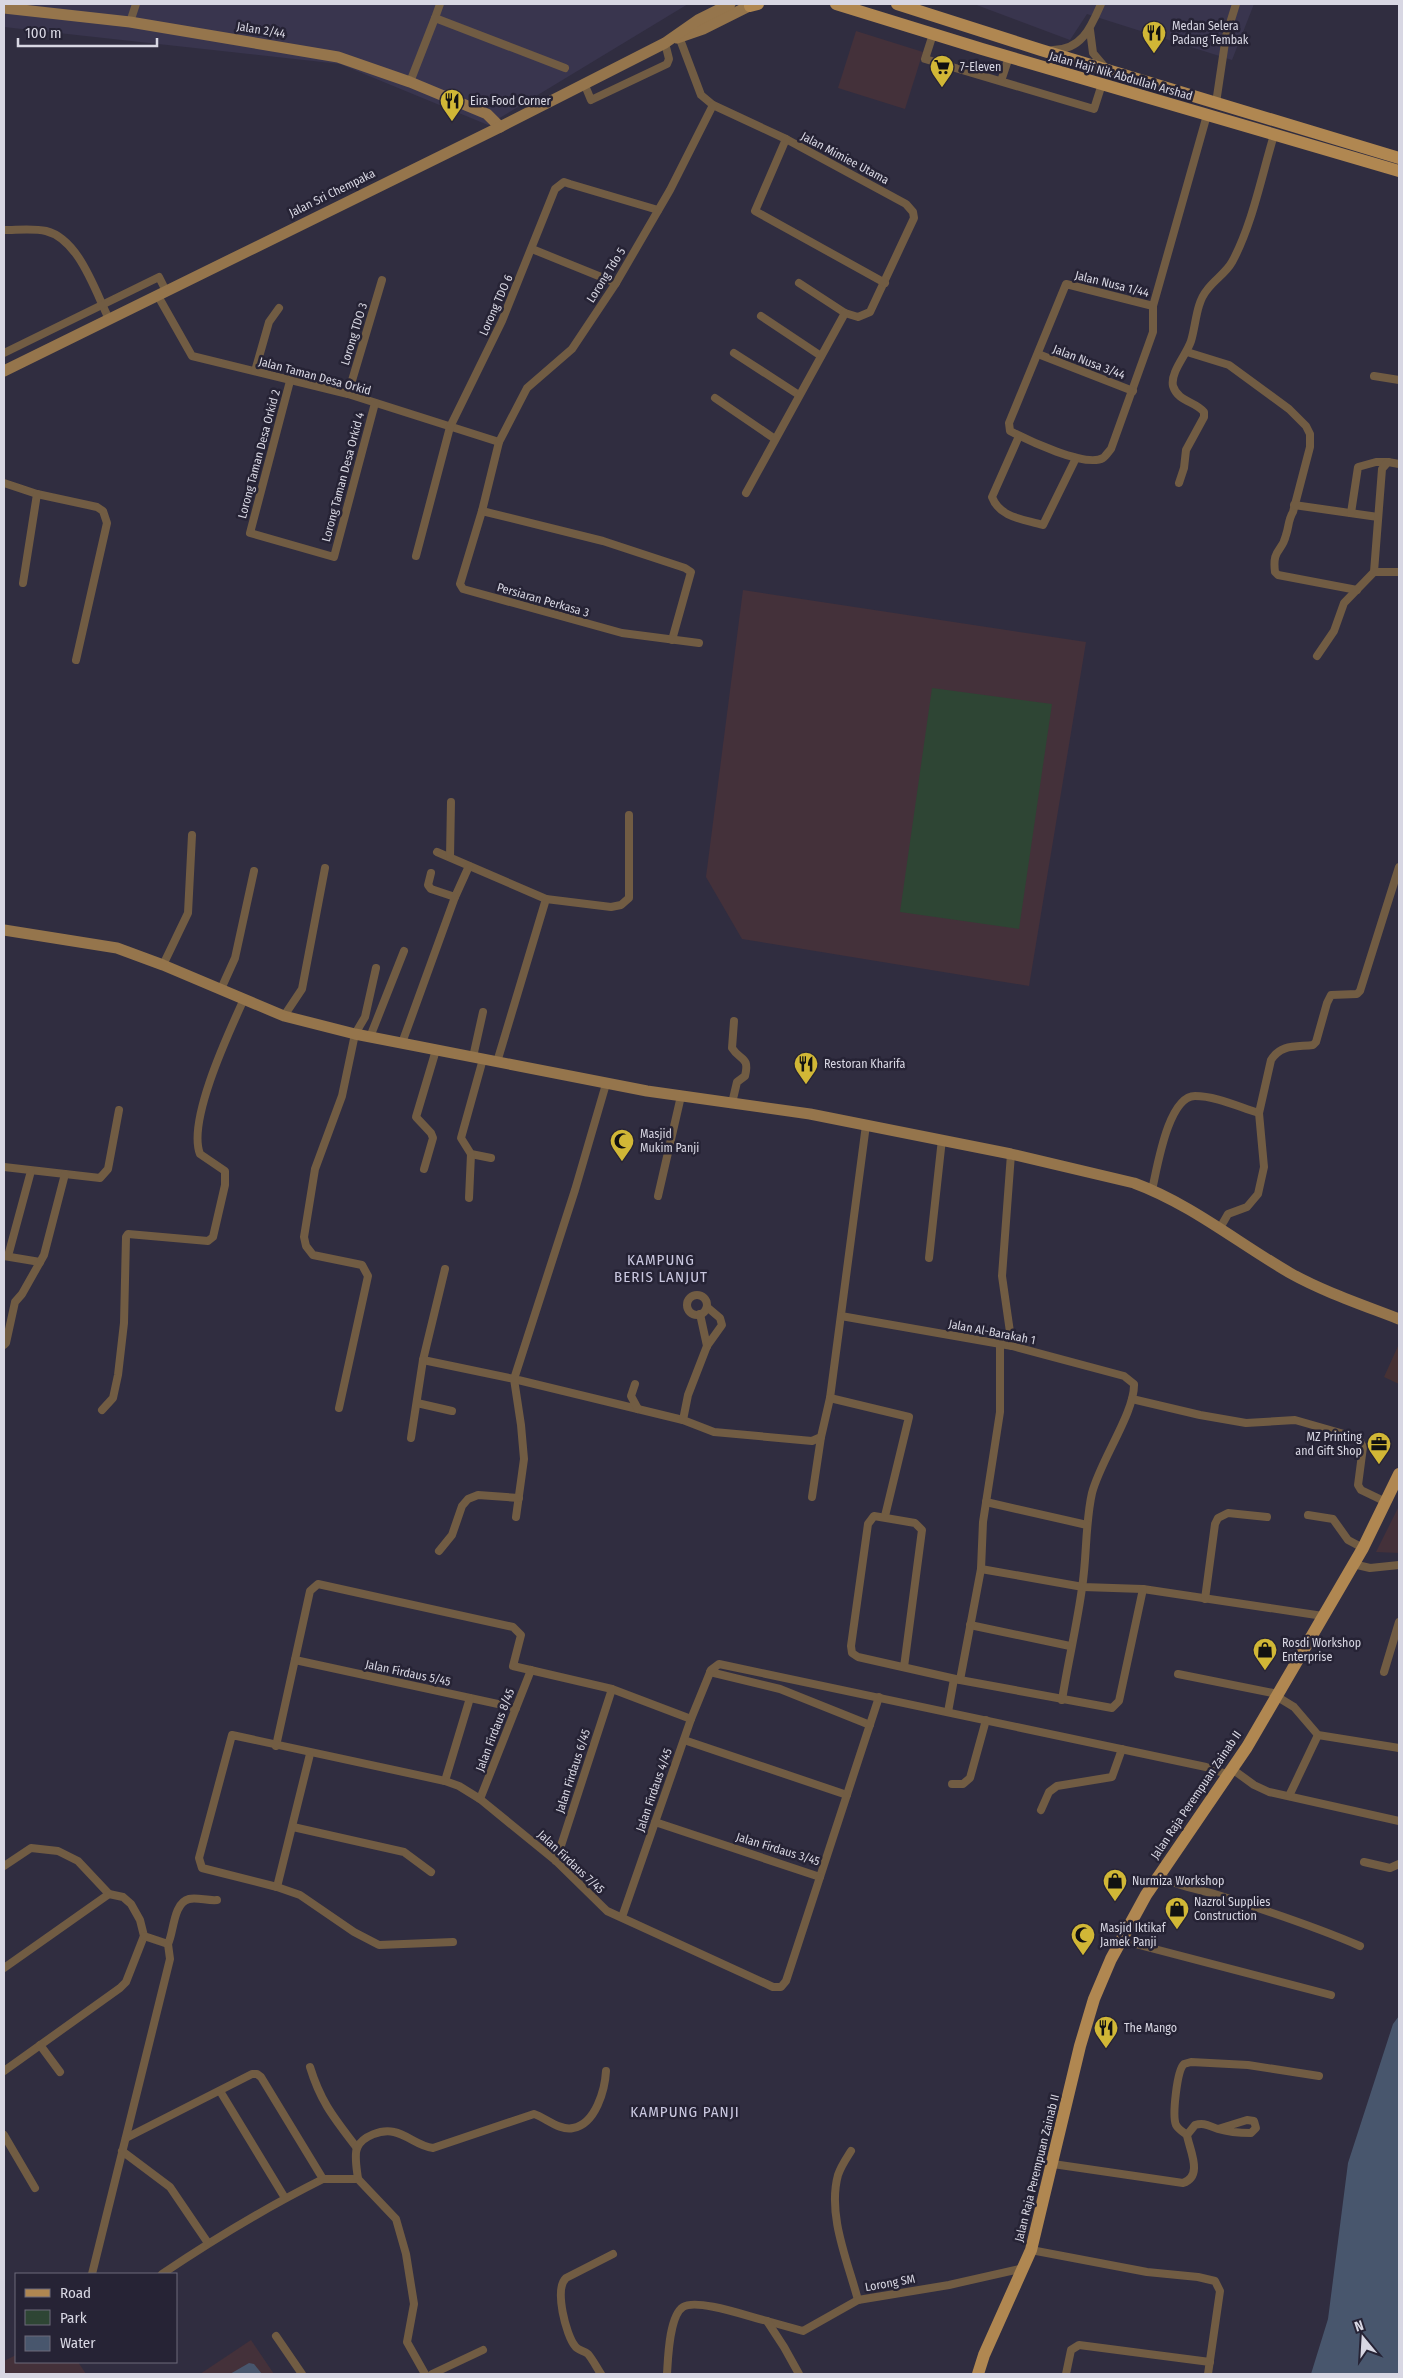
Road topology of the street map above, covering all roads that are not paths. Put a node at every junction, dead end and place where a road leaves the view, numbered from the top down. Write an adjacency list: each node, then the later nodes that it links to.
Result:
1 (136, 4): 11 (street)
2 (440, 4): 10 (street)
3 (730, 4): 14 (street)
4 (836, 4): 13 (main road, Jalan Haji Nik Abdullah Arshad)
5 (897, 4): 15 (main road, Jalan Haji Nik Abdullah Arshad)
6 (1101, 4): 12 (street)
7 (1236, 4): 23 (street)
8 (754, 5): 14 (street)
9 (4, 8): 11 (street, Jalan 2/44)
10 (435, 18): 17 (street); 20 (street)
11 (130, 22): 20 (street, Jalan 2/44)
12 (1090, 30): 15 (street); 18 (street)
13 (933, 34): 16 (main road, Jalan Haji Nik Abdullah Arshad); 19 (street)
14 (673, 38): 21 (street, Jalan Sri Chempaka); 21 (street); 24 (street, Jalan Mimiee Utama)
15 (1041, 50): 18 (main road, Jalan Haji Nik Abdullah Arshad)
16 (1009, 57): 19 (street); 22 (main road, Jalan Haji Nik Abdullah Arshad)
17 (565, 68)
18 (1108, 69): 23 (main road, Jalan Haji Nik Abdullah Arshad)
19 (1001, 81): 22 (street)
20 (410, 82): 26 (street, Jalan 2/44)
21 (584, 83): 26 (street, Jalan Sri Chempaka)
22 (1102, 84): 25 (main road, Jalan Haji Nik Abdullah Arshad)
23 (1216, 103): 29 (main road, Jalan Haji Nik Abdullah Arshad)
24 (713, 105): 28 (street, Jalan Mimiee Utama); 31 (street, Lorong Tdo 5)
25 (1207, 115): 27 (main road, Jalan Haji Nik Abdullah Arshad); 40 (street, Jalan Nusa 3/44)
26 (500, 127): 38 (street, Jalan Sri Chempaka)
27 (1274, 135): 30 (main road, Jalan Haji Nik Abdullah Arshad); 45 (street)
28 (786, 139): 37 (street, Jalan Mimiee Utama); 37 (street)
29 (1399, 158)
30 (1399, 172)
31 (658, 210): 33 (street, Lorong TDO 6); 35 (street, Lorong Tdo 5)
32 (4, 230): 39 (street)
33 (532, 249): 35 (street); 60 (street, Lorong TDO 6)
34 (382, 280): 56 (street, Lorong TDO 3)
35 (616, 283): 63 (street, Lorong Tdo 5)
36 (799, 283): 42 (street)
37 (885, 283): 42 (street, Jalan Mimiee Utama)
38 (162, 293): 39 (street); 44 (street, Jalan Sri Chempaka); 51 (street, Jalan Taman Desa Orkid)
39 (102, 305): 44 (street); 46 (street)
40 (1152, 306): 48 (street, Jalan Nusa 1/44); 55 (street, Jalan Nusa 3/44)
41 (279, 308): 51 (street)
42 (844, 313): 49 (street)
43 (760, 316): 49 (street)
44 (109, 320): 50 (street, Jalan Sri Chempaka)
45 (1187, 352): 68 (street); 71 (street)
46 (4, 353)
47 (734, 353): 57 (street)
48 (1038, 354): 55 (street, Jalan Nusa 3/44); 61 (street)
49 (821, 356): 57 (street)
50 (4, 371)
51 (254, 371): 54 (street, Jalan Taman Desa Orkid)
52 (1374, 376): 53 (street)
53 (1399, 380)
54 (290, 381): 56 (street, Jalan Taman Desa Orkid); 75 (street, Lorong Taman Desa Orkid 2)
55 (1133, 391): 64 (street)
56 (348, 394): 59 (street, Jalan Taman Desa Orkid)
57 (799, 396): 62 (street)
58 (714, 398): 62 (street)
59 (375, 403): 60 (street, Jalan Taman Desa Orkid); 75 (street, Lorong Taman Desa Orkid 4)
60 (450, 427): 63 (street, Jalan Taman Desa Orkid); 76 (street, Lorong TDO 6)
61 (1019, 436): 64 (street); 64 (street)
62 (775, 439): 69 (street)
63 (499, 442): 72 (street, Persiaran Perkasa 3)
64 (1076, 458)
65 (1388, 462): 66 (street); 73 (street); 74 (street)
66 (1399, 464)
67 (4, 483): 70 (street)
68 (1179, 483)
69 (746, 493)
70 (37, 494): 79 (street); 84 (street)
71 (1294, 505): 73 (street); 80 (street)
72 (482, 511): 81 (street); 81 (street, Persiaran Perkasa 3)
73 (1351, 513): 74 (street)
74 (1378, 517): 77 (street)
75 (334, 556)
76 (416, 556)
77 (1374, 572): 78 (street); 80 (street)
78 (1399, 572)
79 (23, 583)
80 (1357, 590): 83 (street)
81 (672, 640): 82 (street, Persiaran Perkasa 3)
82 (699, 643)
83 (1317, 656)
84 (76, 660)
85 (451, 802): 89 (street)
86 (629, 815): 96 (street)
87 (192, 835): 99 (street)
88 (437, 852): 89 (street)
89 (450, 857): 90 (street)
90 (469, 866): 95 (street); 96 (street)
91 (1399, 867): 116 (street)
92 (325, 868): 104 (street)
93 (254, 871): 101 (street)
94 (430, 873): 95 (street)
95 (455, 896): 108 (street)
96 (546, 899): 111 (street)
97 (4, 930): 99 (street)
98 (404, 952): 107 (street)
99 (163, 965): 101 (street)
100 (376, 968): 106 (street)
101 (221, 989): 102 (street)
102 (244, 999): 104 (street); 150 (street)
103 (483, 1012): 110 (street)
104 (284, 1016): 106 (street)
105 (734, 1021): 114 (street)
106 (356, 1034): 107 (street); 148 (street)
107 (370, 1037): 108 (street)
108 (402, 1044): 109 (street)
109 (436, 1050): 110 (street); 123 (street)
110 (478, 1058): 111 (street); 119 (street)
111 (497, 1062): 112 (street)
112 (606, 1084): 113 (street); 143 (street)
113 (680, 1096): 114 (street); 127 (street)
114 (732, 1103): 117 (street)
115 (119, 1110): 125 (street)
116 (1259, 1114): 126 (street); 129 (street)
117 (866, 1126): 118 (street); 136 (street)
118 (942, 1139): 120 (street); 131 (street)
119 (472, 1154): 121 (street); 128 (street)
120 (1011, 1154): 126 (street); 141 (street)
121 (491, 1158)
122 (4, 1167): 124 (street)
123 (424, 1169)
124 (31, 1171): 125 (street); 130 (street)
125 (65, 1174): 132 (street)
126 (1152, 1190): 129 (street)
127 (658, 1196)
128 (470, 1198)
129 (1220, 1228): 137 (street)
130 (6, 1256): 132 (street)
131 (929, 1258)
132 (40, 1262): 139 (street)
133 (446, 1268): 142 (street)
134 (707, 1307): 135 (street); 135 (street); 140 (street)
135 (700, 1314): 140 (street)
136 (841, 1316): 138 (street, Jalan Al-Barakah 1); 145 (street)
137 (1399, 1319)
138 (1000, 1343): 141 (street, Jalan Al-Barakah 1); 158 (street)
139 (4, 1345)
140 (707, 1346): 152 (street)
141 (1012, 1346): 146 (street, Jalan Al-Barakah 1)
142 (423, 1360): 143 (street); 147 (street)
143 (514, 1380): 149 (street); 157 (street)
144 (634, 1384): 149 (street)
145 (830, 1398): 153 (street); 161 (street)
146 (1132, 1399): 159 (street); 164 (street)
147 (416, 1403): 151 (street); 154 (street)
148 (339, 1408)
149 (638, 1409): 152 (street)
150 (102, 1410)
151 (452, 1411)
152 (683, 1420): 153 (street)
153 (821, 1437): 156 (street)
154 (411, 1438)
155 (1399, 1474): 159 (main road, Jalan Raja Perempuan Zainab II)
156 (812, 1497)
157 (519, 1498): 162 (street); 166 (street)
158 (986, 1502): 164 (street); 169 (street)
159 (1386, 1502): 165 (main road, Jalan Raja Perempuan Zainab II)
160 (1308, 1515): 165 (street)
161 (884, 1516): 178 (street); 178 (street)
162 (516, 1517)
163 (1268, 1517): 172 (street)
164 (1087, 1525): 170 (street)
165 (1363, 1548): 167 (main road, Jalan Raja Perempuan Zainab II)
166 (439, 1551)
167 (1353, 1564): 168 (street); 173 (main road, Jalan Raja Perempuan Zainab II)
168 (1399, 1565)
169 (981, 1569): 170 (street); 175 (street)
170 (1083, 1588): 171 (street); 176 (street)
171 (1143, 1589): 172 (street); 188 (street)
172 (1205, 1599): 173 (street)
173 (1323, 1616): 185 (main road, Jalan Raja Perempuan Zainab II)
174 (1399, 1622): 181 (street)
175 (970, 1625): 176 (street); 183 (street)
176 (1070, 1646): 188 (street)
177 (295, 1660): 179 (street); 187 (street, Jalan Firdaus 5/45); 196 (street)
178 (904, 1667): 183 (street)
179 (531, 1670): 184 (street); 189 (street, Jalan Firdaus 8/45)
180 (710, 1672): 186 (street); 191 (street, Jalan Firdaus 4/45); 193 (street)
181 (1384, 1672)
182 (1178, 1674): 185 (street)
183 (957, 1679): 188 (street); 190 (street)
184 (612, 1689): 191 (street); 210 (street, Jalan Firdaus 6/45)
185 (1277, 1695): 194 (street); 200 (main road, Jalan Raja Perempuan Zainab II)
186 (879, 1696): 190 (street); 193 (street, Jalan Firdaus 3/45)
187 (470, 1698): 189 (street, Jalan Firdaus 5/45); 201 (street)
188 (1062, 1700)
189 (516, 1708): 205 (street, Jalan Firdaus 8/45)
190 (948, 1712): 192 (street)
191 (691, 1719): 195 (street, Jalan Firdaus 4/45)
192 (986, 1720): 198 (street); 202 (street)
193 (870, 1725): 203 (street, Jalan Firdaus 3/45)
194 (1318, 1735): 197 (street); 204 (street)
195 (684, 1740): 203 (street); 208 (street, Jalan Firdaus 4/45)
196 (276, 1746): 199 (street, Jalan Firdaus 7/45); 217 (street, Jalan Firdaus 7/45)
197 (1399, 1748)
198 (1122, 1749): 200 (street); 206 (street)
199 (310, 1754): 201 (street, Jalan Firdaus 7/45); 209 (street)
200 (1231, 1772): 204 (street); 215 (main road, Jalan Raja Perempuan Zainab II)
201 (445, 1781): 205 (street, Jalan Firdaus 7/45)
202 (952, 1784)
203 (848, 1795): 216 (street, Jalan Firdaus 3/45)
204 (1289, 1796): 207 (street)
205 (480, 1799): 210 (street, Jalan Firdaus 7/45)
206 (1041, 1810)
207 (1399, 1821)
208 (655, 1822): 216 (street, Jalan Firdaus 3/45); 220 (street, Jalan Firdaus 4/45)
209 (293, 1827): 214 (street); 217 (street)
210 (556, 1861): 220 (street, Jalan Firdaus 7/45)
211 (1364, 1862): 212 (street)
212 (1399, 1864)
213 (4, 1866): 218 (street)
214 (431, 1872)
215 (1159, 1875): 222 (main road, Jalan Raja Perempuan Zainab II); 225 (street)
216 (820, 1876): 220 (street, Jalan Firdaus 7/45)
217 (277, 1887): 223 (street)
218 (109, 1894): 221 (street); 226 (street)
219 (216, 1900): 224 (street)
220 (622, 1917)
221 (144, 1936): 224 (street); 228 (street)
222 (1120, 1940): 227 (street); 242 (main road, Jalan Raja Perempuan Zainab II)
223 (453, 1942)
224 (168, 1944): 238 (street)
225 (1360, 1946)
226 (4, 1968)
227 (1330, 1996)
228 (40, 2045): 230 (street); 232 (street)
229 (310, 2067): 239 (street)
230 (4, 2071)
231 (606, 2071): 239 (street)
232 (60, 2072)
233 (1320, 2076): 237 (street)
234 (220, 2091): 238 (street); 243 (street); 246 (street)
235 (1218, 2129): 237 (street)
236 (4, 2135): 245 (street)
237 (1187, 2135): 242 (street)
238 (126, 2138): 240 (street)
239 (357, 2148): 244 (street)
240 (122, 2151): 247 (street); 251 (street)
241 (851, 2151): 253 (street)
242 (1053, 2164): 248 (main road, Jalan Raja Perempuan Zainab II)
243 (323, 2179): 244 (street); 246 (street)
244 (358, 2179): 259 (street)
245 (35, 2188)
246 (285, 2198): 247 (street)
247 (208, 2243): 252 (street)
248 (1032, 2250): 250 (main road, Jalan Raja Perempuan Zainab II); 257 (street)
249 (613, 2254): 261 (street)
250 (1024, 2268): 253 (street, Lorong SM); 264 (main road, Jalan Raja Perempuan Zainab II)
251 (92, 2273)
252 (163, 2273)
253 (858, 2300): 254 (street, Lorong SM)
254 (767, 2321): 262 (street, Lorong SM); 263 (street)
255 (276, 2336): 258 (street)
256 (483, 2350): 260 (street)
257 (1210, 2362): 265 (street); 266 (street)
258 (302, 2374)
259 (425, 2374)
260 (432, 2374)
261 (601, 2374)
262 (667, 2374)
263 (799, 2374)
264 (978, 2374)
265 (1066, 2374)
266 (1208, 2374)

